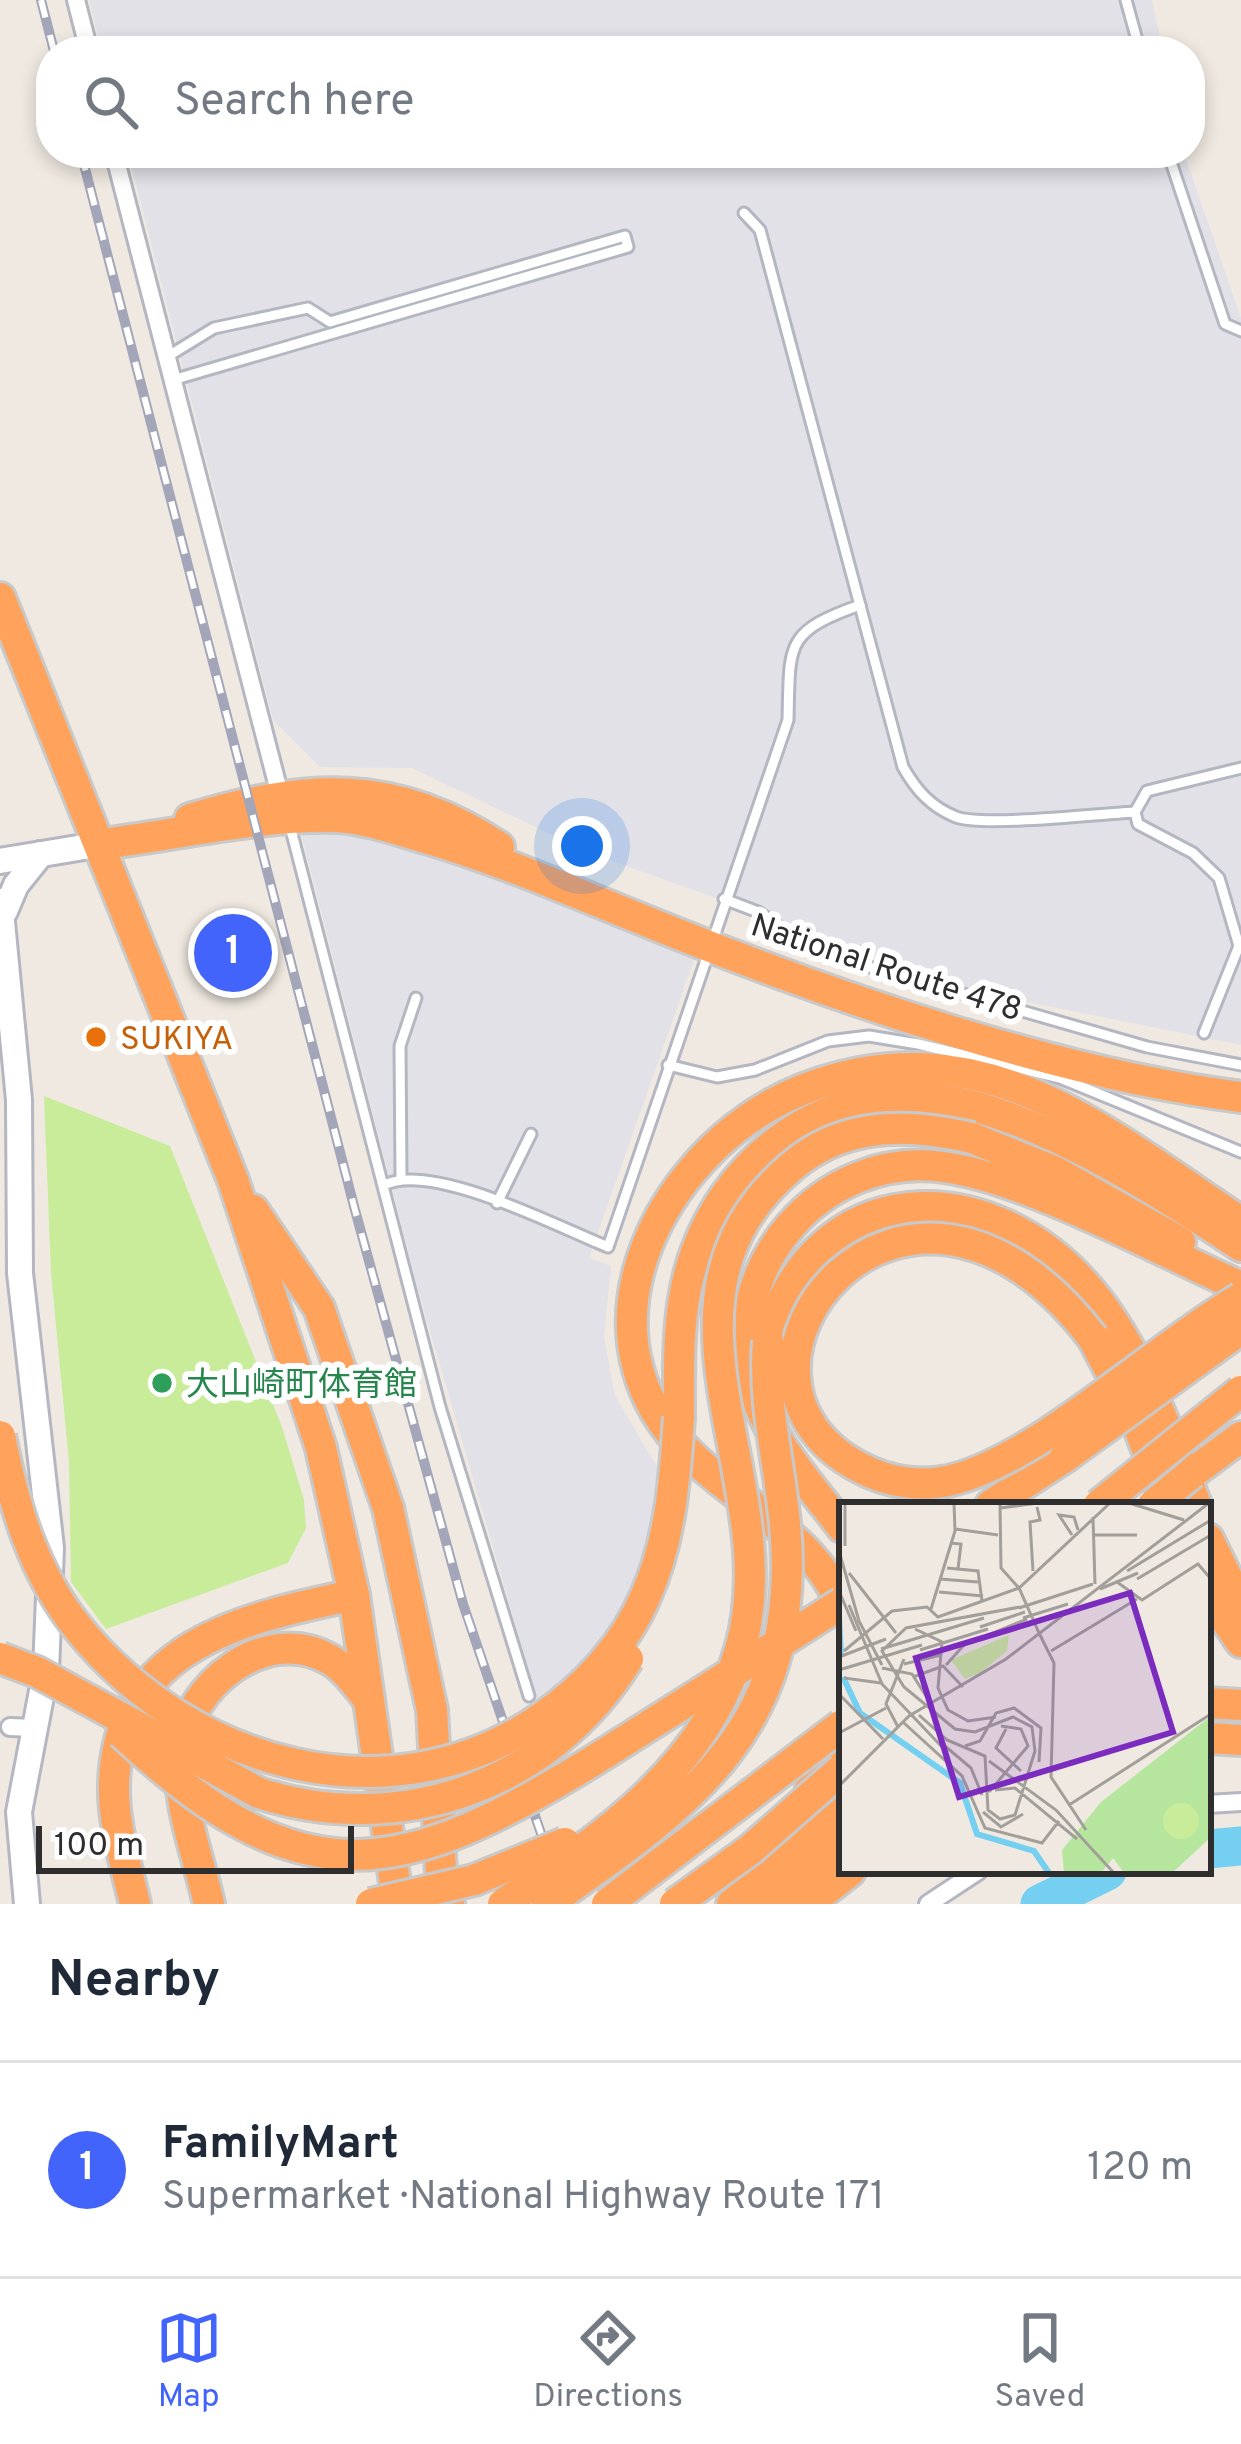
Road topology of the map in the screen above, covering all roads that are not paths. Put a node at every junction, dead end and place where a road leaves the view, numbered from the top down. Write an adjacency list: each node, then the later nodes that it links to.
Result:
1 (76, 0): 3 (street)
2 (1126, 0): 4 (lane)
3 (84, 36)
4 (1136, 36)
5 (118, 168): 9 (street)
6 (1173, 168): 8 (lane)
7 (744, 212): 12 (lane)
8 (1241, 331)
9 (170, 355): 10 (street); 10 (lane)
10 (176, 379): 14 (street)
11 (0, 598): 16 (highway)
12 (860, 605): 15 (lane); 19 (lane)
13 (1241, 768): 15 (lane)
14 (284, 808): 16 (highway, National Route 478); 21 (highway, National Route 478); 33 (lane)
15 (1135, 812): 23 (lane)
16 (103, 844): 17 (street); 32 (highway)
17 (41, 854): 18 (street); 20 (street)
18 (0, 860)
19 (724, 899): 21 (lane); 25 (lane)
20 (3, 906): 76 (street)
21 (707, 945): 24 (lane); 26 (highway, National Route 478)
22 (416, 998): 31 (lane)
23 (1204, 1033)
24 (668, 1065): 29 (lane); 34 (lane)
25 (1241, 1065)
26 (1241, 1097)
27 (980, 1125): 30 (highway); 37 (highway); 41 (highway); 63 (highway, bridge)
28 (531, 1134): 34 (lane)
29 (1241, 1152)
30 (1118, 1172): 35 (highway); 36 (highway)
31 (401, 1177): 33 (lane); 34 (lane)
32 (233, 1180): 49 (highway); 81 (highway)
33 (384, 1185): 59 (lane)
34 (496, 1203)
35 (1241, 1226): 51 (highway)
36 (1241, 1246)
37 (1241, 1283): 47 (highway)
38 (1241, 1298): 44 (highway, bridge)
39 (1241, 1329): 45 (highway, bridge)
40 (1241, 1391): 46 (highway, bridge)
41 (679, 1417): 42 (highway, bridge); 58 (highway, bridge)
42 (0, 1436)
43 (1241, 1437): 44 (highway)
44 (1174, 1496): 83 (highway, bridge)
45 (997, 1502)
46 (1103, 1502)
47 (839, 1523)
48 (1211, 1545): 53 (highway)
49 (354, 1595): 60 (highway); 77 (highway)
50 (1211, 1598): 55 (highway)
51 (839, 1600)
52 (839, 1606): 58 (highway, bridge)
53 (1241, 1606)
54 (1211, 1640): 56 (highway)
55 (1241, 1642)
56 (1241, 1655)
57 (0, 1658): 58 (highway, bridge)
58 (66, 1688)
59 (529, 1696)
60 (368, 1699): 78 (highway); 80 (highway)
61 (1211, 1703): 62 (highway)
62 (1241, 1706)
63 (716, 1709): 79 (highway, bridge); 82 (highway, bridge)
64 (839, 1718): 70 (highway)
65 (839, 1727): 84 (highway, bridge)
66 (1211, 1738): 67 (highway)
67 (1241, 1740)
68 (839, 1751): 70 (highway)
69 (839, 1772): 85 (highway, bridge)
70 (801, 1797): 86 (highway)
71 (1241, 1802): 72 (street)
72 (1211, 1804)
73 (839, 1815): 87 (highway)
74 (839, 1857): 88 (highway); 89 (highway)
75 (973, 1874): 90 (street)
76 (27, 1904)
77 (134, 1904)
78 (209, 1904)
79 (371, 1904)
80 (398, 1904)
81 (449, 1904)
82 (503, 1904)
83 (547, 1904)
84 (607, 1904)
85 (675, 1904)
86 (685, 1904)
87 (732, 1904)
88 (767, 1904)
89 (808, 1904)
90 (928, 1904)

